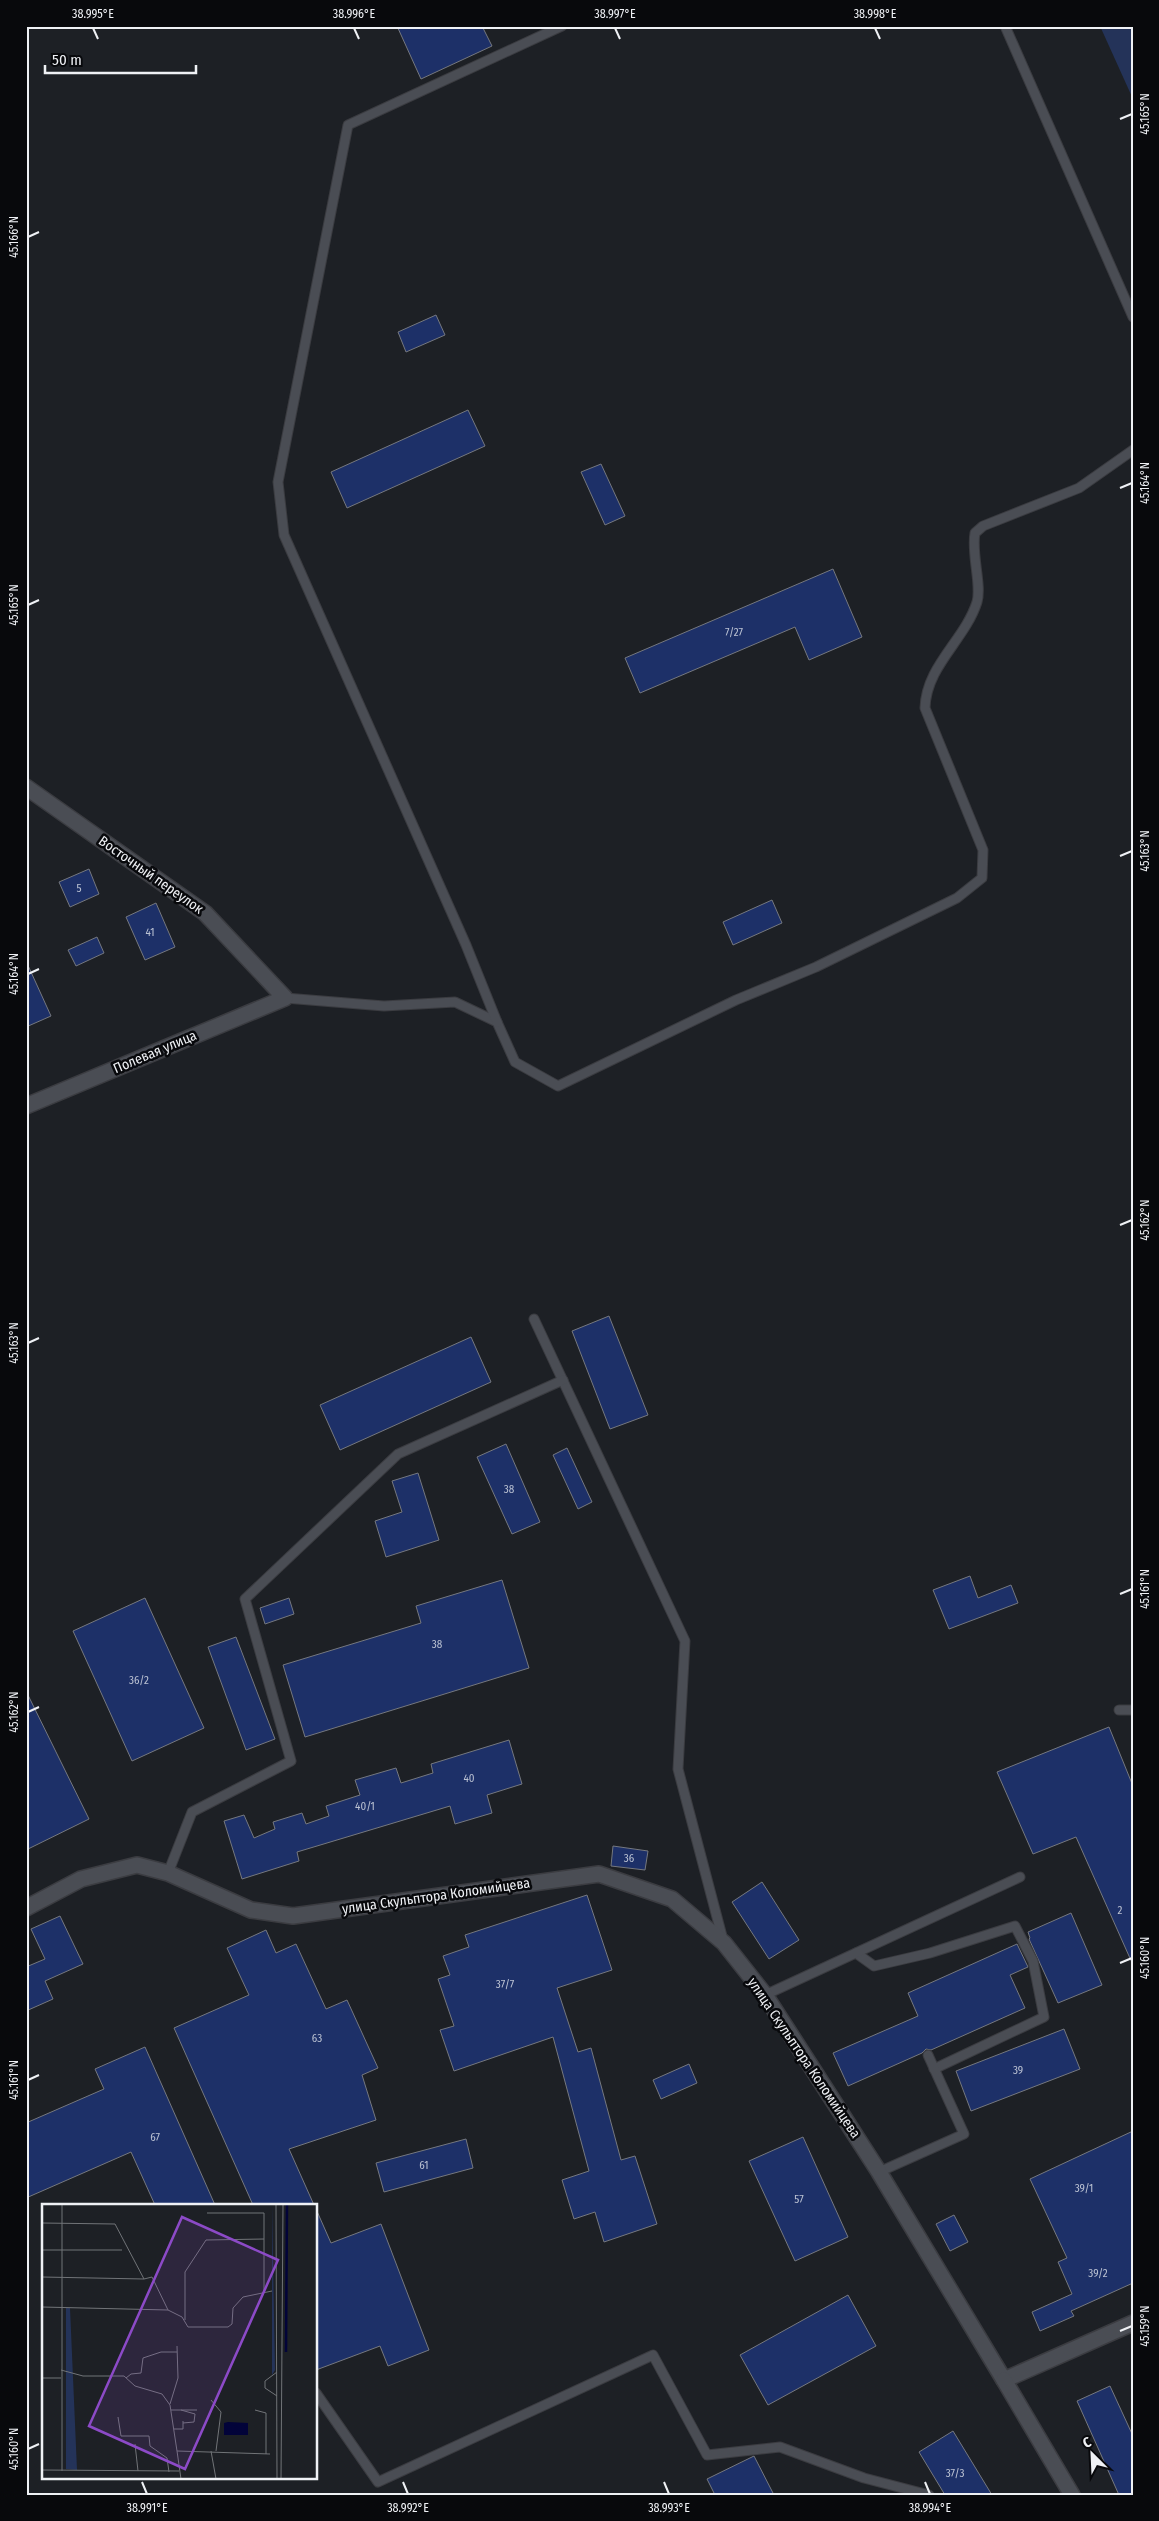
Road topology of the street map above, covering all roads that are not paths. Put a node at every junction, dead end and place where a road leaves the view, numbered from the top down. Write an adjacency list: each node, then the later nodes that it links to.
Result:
1 (562, 26): 7 (lane)
2 (1005, 26): 3 (lane)
3 (1133, 317)
4 (1133, 450): 7 (lane)
5 (26, 787): 6 (street, Восточный переулок)
6 (284, 998): 7 (lane); 8 (street, Полевая улица)
7 (496, 1022)
8 (26, 1106)
9 (534, 1319): 10 (lane)
10 (563, 1380): 13 (lane); 16 (lane)
11 (1119, 1710): 12 (lane)
12 (1133, 1710)
13 (168, 1873): 15 (street, улица Скульптора Коломийцева); 16 (street, улица Скульптора Коломийцева)
14 (1020, 1877): 17 (lane)
15 (26, 1908)
16 (724, 1943): 18 (street, улица Скульптора Коломийцева)
17 (856, 1953): 18 (lane); 20 (lane)
18 (765, 1995): 21 (street, улица Скульптора Коломийцева)
19 (928, 2055): 20 (lane)
20 (934, 2069): 21 (lane)
21 (880, 2172): 23 (street, улица Скульптора Коломийцева)
22 (1133, 2323): 23 (street)
23 (1004, 2380): 26 (street, улица Скульптора Коломийцева)
24 (318, 2396): 25 (lane)
25 (928, 2495)
26 (1072, 2495)

